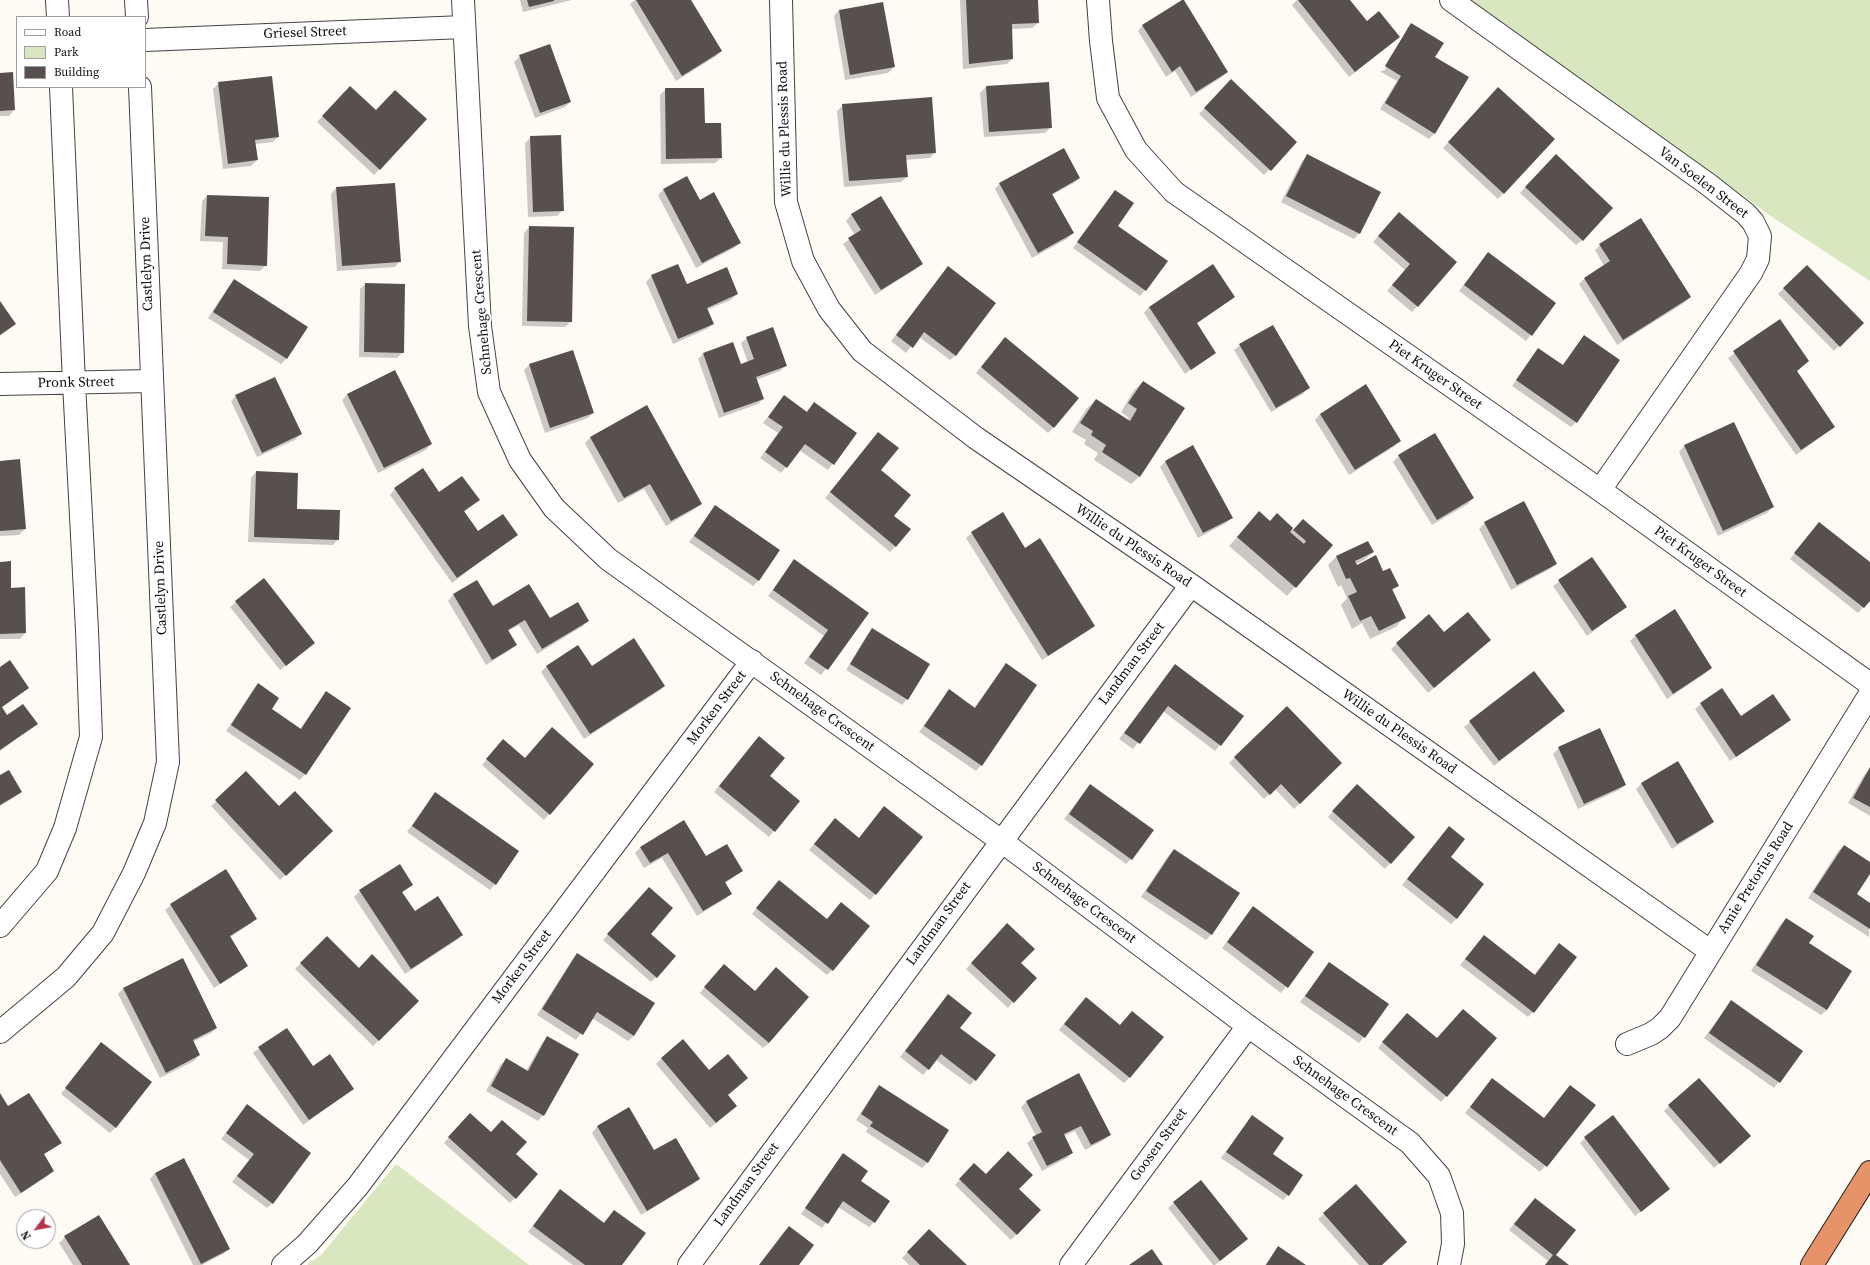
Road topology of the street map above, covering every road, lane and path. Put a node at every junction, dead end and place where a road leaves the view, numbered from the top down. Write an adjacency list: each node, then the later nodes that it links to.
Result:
1 (57, 0): 7 (street)
2 (136, 0): 8 (street)
3 (463, 0): 9 (street, Schnehage Crescent)
4 (781, 0): 17 (street, Willie du Plessis Road)
5 (1098, 0): 16 (street, Piet Kruger Street)
6 (1451, 0): 16 (street, Van Soelen Street)
7 (58, 16)
8 (137, 16)
9 (464, 27): 10 (street, Griesel Street); 18 (street, Schnehage Crescent)
10 (146, 40)
11 (61, 88): 14 (street)
12 (140, 88): 13 (street, Castlelyn Drive)
13 (152, 381): 14 (street, Pronk Street); 25 (street, Castlelyn Drive)
14 (74, 383): 15 (street, Pronk Street); 22 (street)
15 (0, 384)
16 (1600, 490): 19 (street, Piet Kruger Street)
17 (1191, 585): 21 (street, Landman Street); 23 (street, Willie du Plessis Road)
18 (752, 661): 21 (street, Schnehage Crescent); 28 (street, Morken Street)
19 (1870, 684)
20 (1870, 694): 23 (street, Amie Pretorius Road)
21 (1000, 840): 24 (street, Schnehage Crescent); 29 (street, Landman Street)
22 (0, 926)
23 (1710, 951): 26 (street, Amie Pretorius Road)
24 (1248, 1026): 30 (street, Goosen Street); 31 (street, Schnehage Crescent)
25 (0, 1032)
26 (1626, 1044)
27 (1870, 1172): 32 (highway)
28 (283, 1265)
29 (689, 1265)
30 (1071, 1265)
31 (1449, 1265)
32 (1812, 1265)

